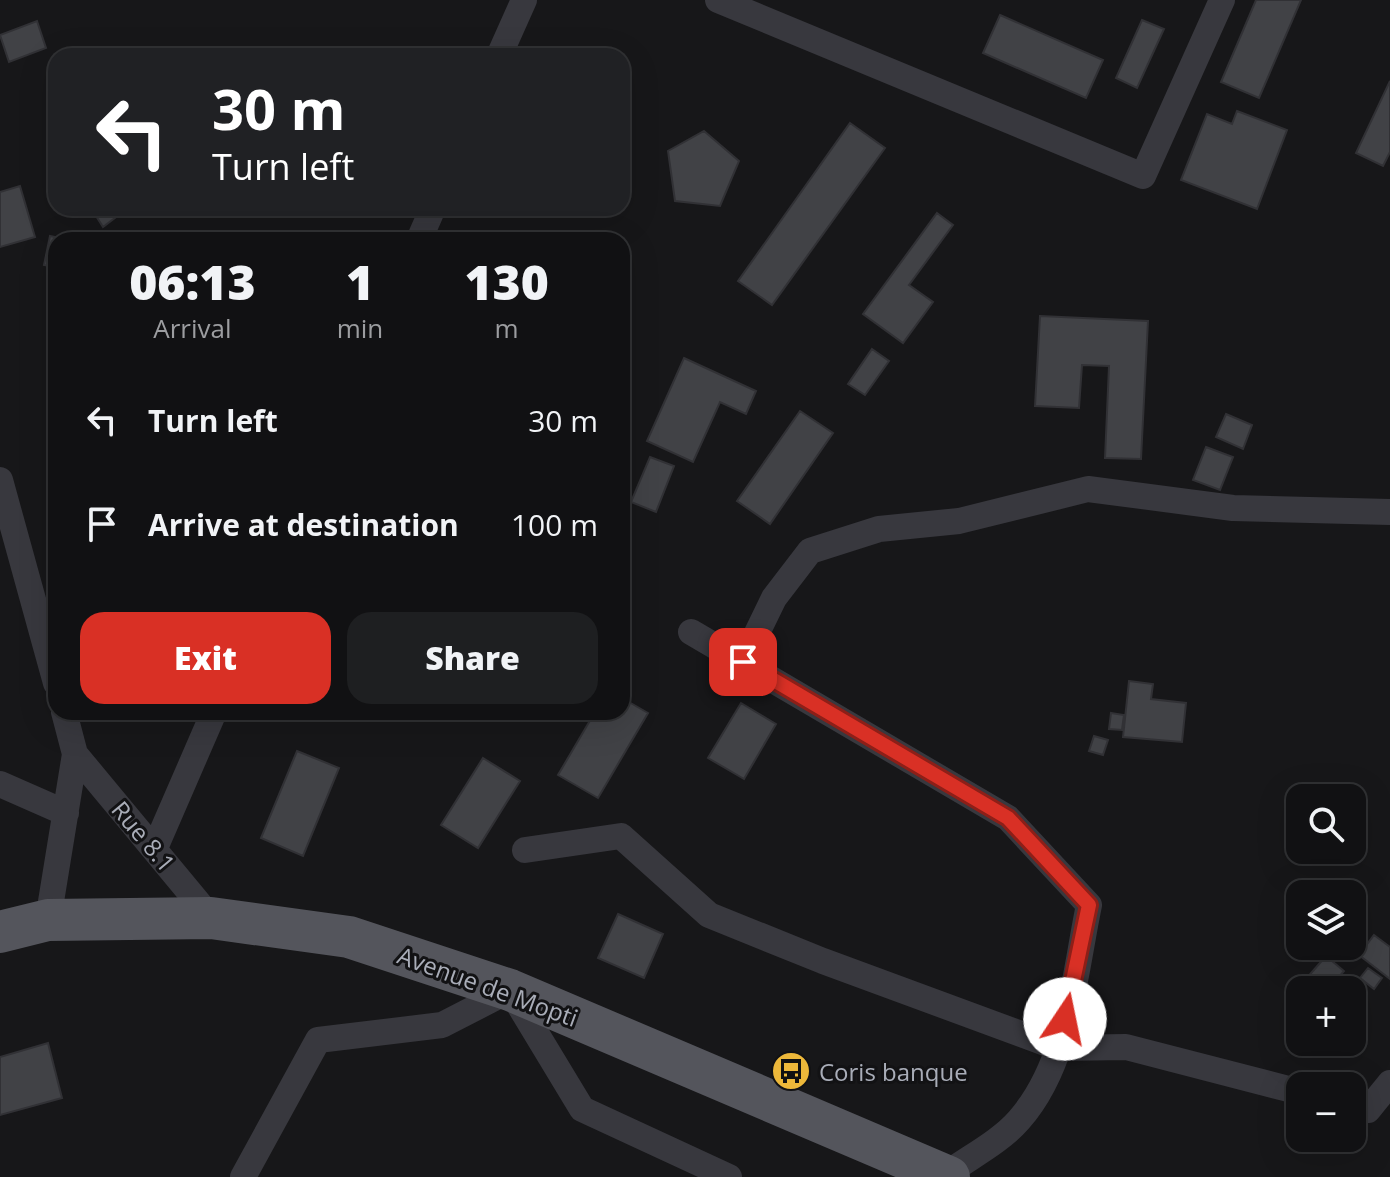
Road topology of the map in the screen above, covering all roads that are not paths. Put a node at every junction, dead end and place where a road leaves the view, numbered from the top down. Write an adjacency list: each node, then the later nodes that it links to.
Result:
1 (524, 0): 4 (street)
2 (718, 0): 3 (street)
3 (1222, 0)
4 (503, 48)
5 (0, 480): 8 (street)
6 (1390, 512): 9 (street)
7 (691, 632): 9 (street)
8 (48, 654)
9 (743, 662): 21 (street)
10 (66, 720): 12 (street, Rue 8.1)
11 (211, 720): 15 (street)
12 (75, 754): 14 (street, Rue 8.1); 15 (street, Rue 8.1)
13 (0, 784): 14 (street)
14 (66, 813): 18 (street, Rue 8.1)
15 (155, 848): 17 (street, Rue 8.1)
16 (525, 850): 21 (street)
17 (211, 918): 18 (main road, Avenue de Mopti); 20 (main road, Avenue de Mopti)
18 (48, 920): 19 (main road, Avenue de Mopti)
19 (0, 932)
20 (510, 990): 25 (main road, Avenue de Mopti); 26 (street); 27 (street)
21 (1059, 1048): 23 (street); 25 (street)
22 (1390, 1083): 24 (street)
23 (1286, 1088)
24 (1366, 1110)
25 (947, 1176)
26 (243, 1177)
27 (729, 1177)

